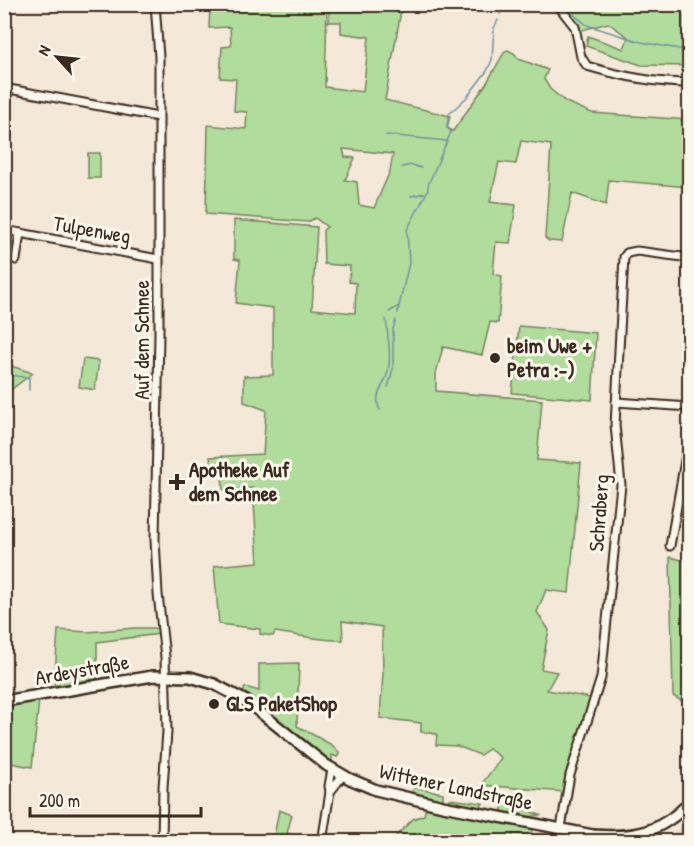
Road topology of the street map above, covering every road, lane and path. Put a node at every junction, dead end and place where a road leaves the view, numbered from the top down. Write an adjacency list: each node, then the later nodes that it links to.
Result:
1 (155, 4): 5 (street, Auf dem Schnee)
2 (557, 4): 3 (street)
3 (690, 83)
4 (4, 88): 5 (street)
5 (158, 117): 9 (street, Auf dem Schnee)
6 (7, 230): 7 (street, Tulpenweg)
7 (20, 233): 9 (street, Tulpenweg); 10 (street, Tulpenweg)
8 (686, 257): 11 (street, Schraberg); 12 (street, Schraberg)
9 (158, 259): 16 (street, Auf dem Schnee)
10 (16, 260)
11 (681, 265)
12 (616, 402): 13 (street); 22 (street, Schraberg)
13 (690, 407)
14 (690, 432): 15 (street)
15 (670, 546)
16 (165, 676): 17 (main road, Ardeystraße); 18 (main road, Wittener Landstraße); 24 (street, Auf dem Schnee)
17 (4, 701)
18 (332, 769): 19 (main road, Wittener Landstraße); 20 (street)
19 (343, 776): 20 (street); 22 (main road, Wittener Landstraße)
20 (330, 792): 25 (street)
21 (690, 802): 23 (main road, Wittener Landstraße)
22 (561, 828): 23 (main road, Wittener Landstraße)
23 (621, 839)
24 (162, 842)
25 (322, 842)

